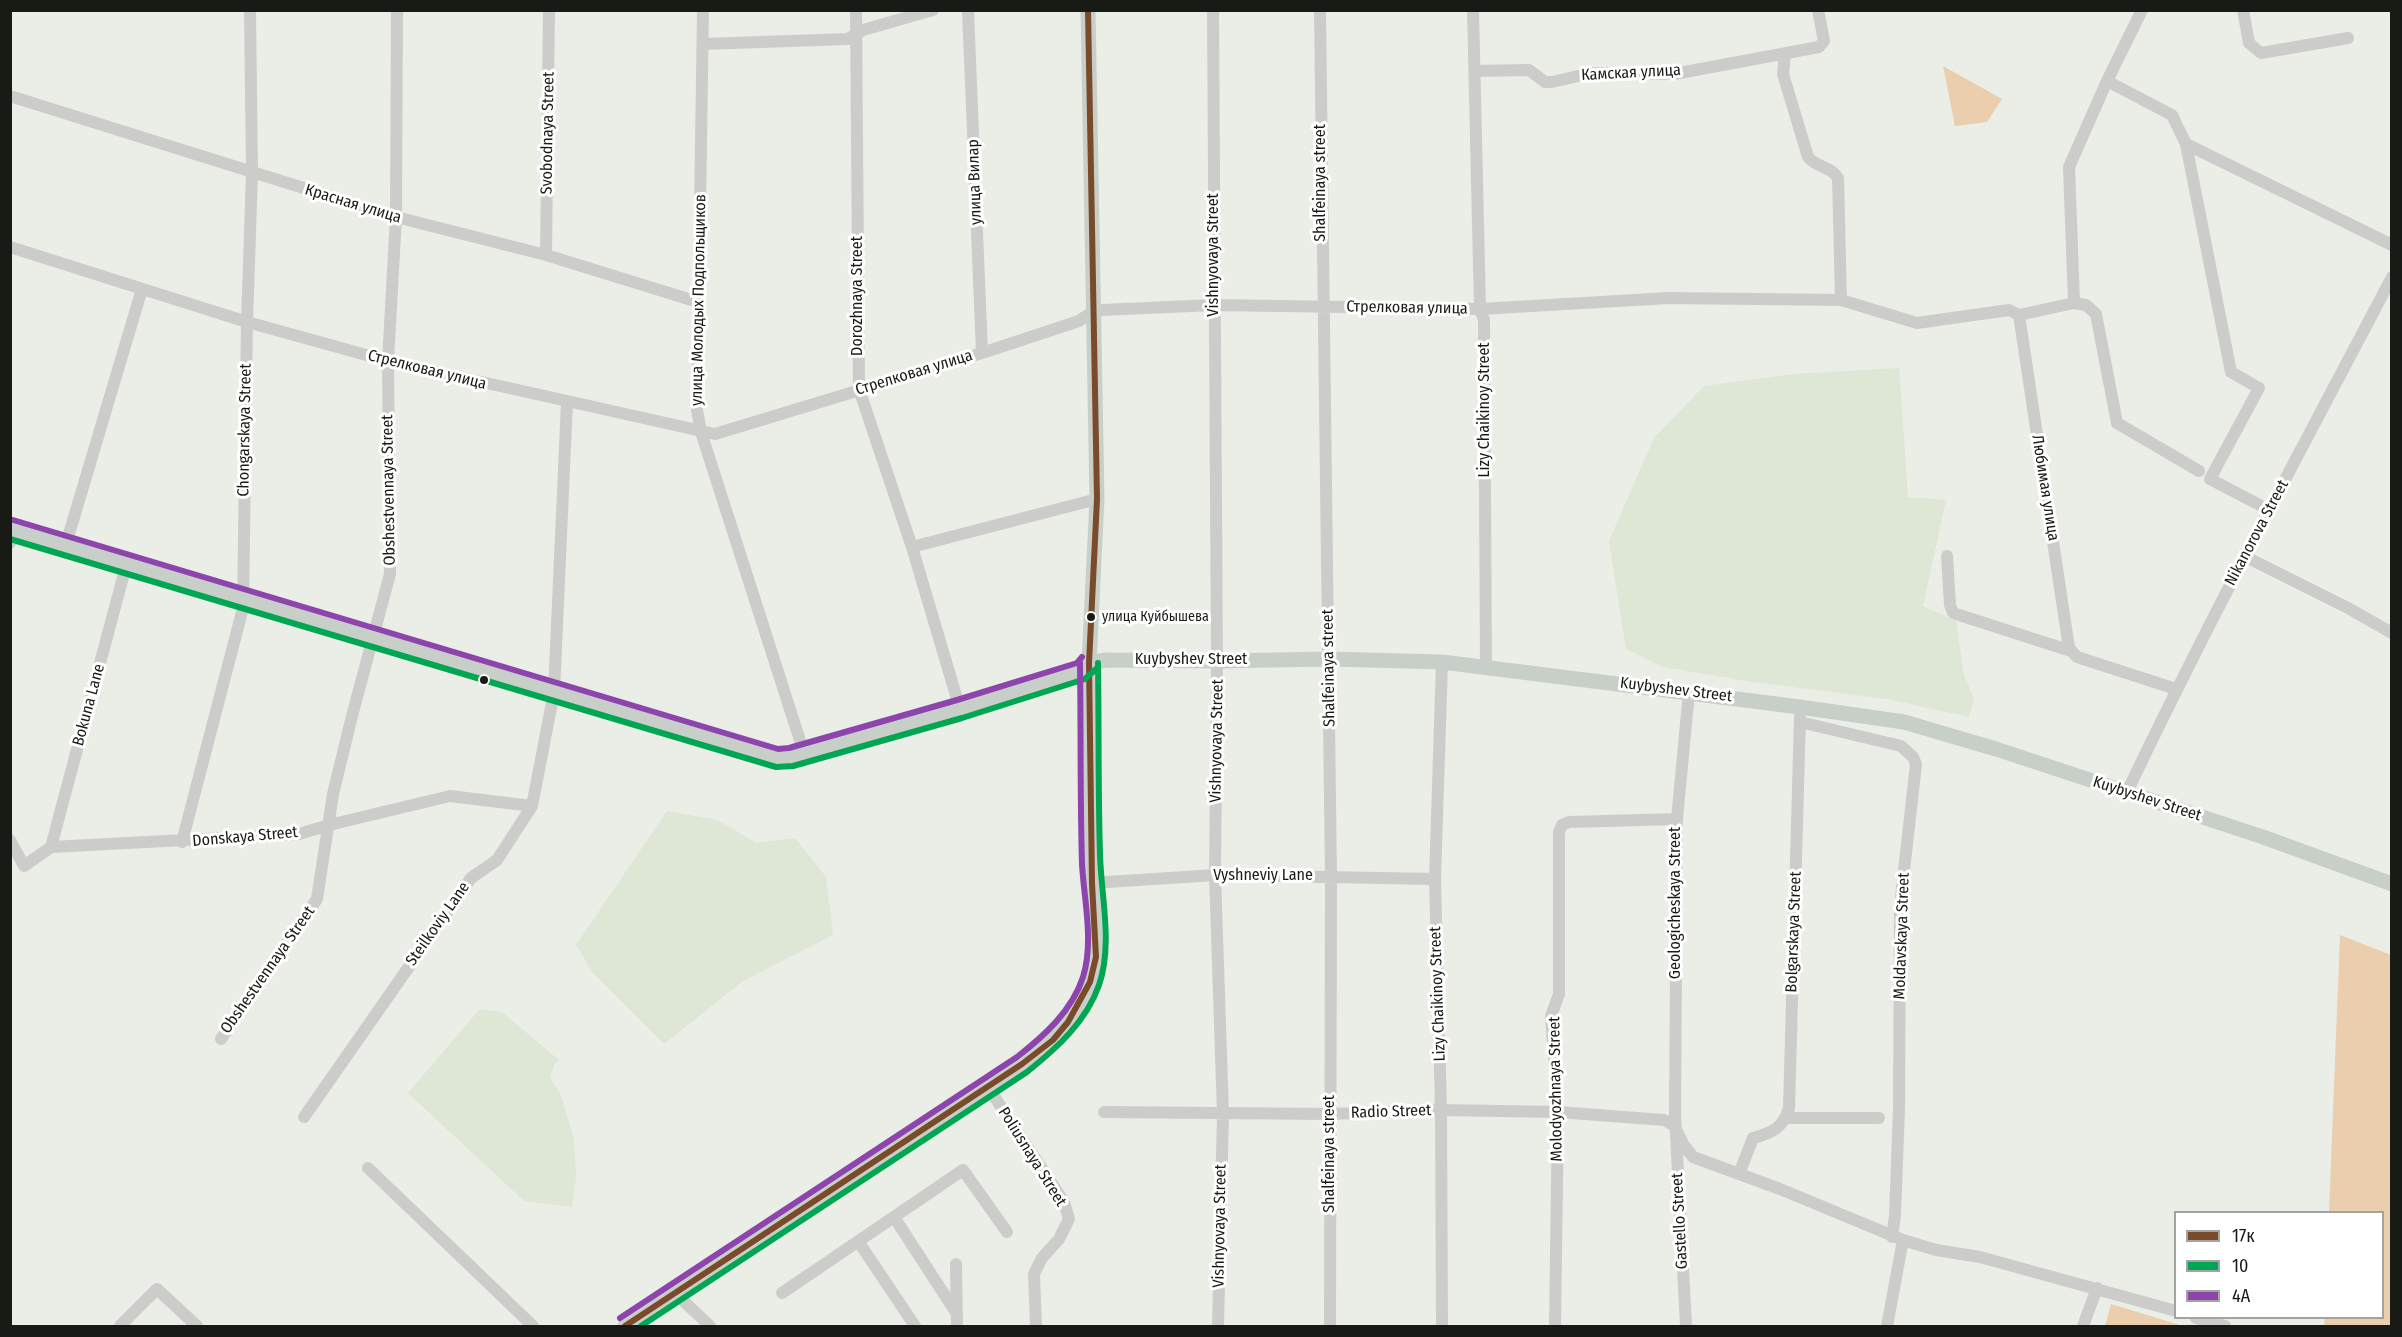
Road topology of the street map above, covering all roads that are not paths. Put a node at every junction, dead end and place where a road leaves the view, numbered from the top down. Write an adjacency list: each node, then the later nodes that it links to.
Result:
1 (250, 10): 23 (street, Chongarskaya Street)
2 (397, 10): 24 (street, Obshestvennaya Street)
3 (549, 10): 27 (street, Svobodnaya Street)
4 (703, 10): 17 (street, улица Молодых Подпольщиков)
5 (856, 10): 15 (street, Dorozhnaya Street)
6 (933, 10): 15 (street)
7 (968, 10): 39 (street, улица Вилар)
8 (1088, 10): 36 (main road)
9 (1213, 10): 33 (street, Vishnyovaya Street)
10 (1320, 10): 34 (street, Shalfeinaya street)
11 (1473, 10): 19 (street, Lizy Chaikinoy Street)
12 (1818, 10): 18 (street, Камская улица)
13 (2142, 10): 20 (street)
14 (2243, 10): 16 (street)
15 (856, 34): 17 (street); 41 (street, Dorozhnaya Street)
16 (2348, 38)
17 (703, 44): 31 (street, улица Молодых Подпольщиков)
18 (1785, 54): 19 (street, Камская улица); 30 (street)
19 (1474, 71): 35 (street, Lizy Chaikinoy Street)
20 (2107, 81): 22 (street); 32 (street)
21 (10, 96): 23 (street, Красная улица)
22 (2186, 144): 25 (street); 46 (street)
23 (252, 173): 24 (street, Красная улица); 38 (street, Chongarskaya Street)
24 (396, 217): 27 (street, Красная улица); 40 (street, Obshestvennaya Street)
25 (2391, 245)
26 (10, 247): 29 (street, Стрелковая улица)
27 (546, 255): 31 (street, Красная улица)
28 (2391, 277): 46 (street, Nikanorova Street)
29 (142, 289): 38 (street, Стрелковая улица); 48 (street)
30 (1841, 300): 35 (street, Стрелковая улица); 37 (street, Стрелковая улица)
31 (698, 302): 43 (street, улица Молодых Подпольщиков)
32 (2074, 303): 37 (street, Стрелковая улица); 44 (street)
33 (1214, 305): 34 (street, Стрелковая улица); 36 (street, Стрелковая улица); 58 (street, Vishnyovaya Street)
34 (1322, 307): 35 (street, Стрелковая улица); 57 (street, Shalfeinaya street)
35 (1480, 309): 61 (street, Lizy Chaikinoy Street)
36 (1092, 312): 39 (street, Стрелковая улица); 45 (main road)
37 (2019, 315): 56 (street, Любимая улица)
38 (247, 322): 40 (street, Стрелковая улица); 53 (street, Chongarskaya Street)
39 (982, 353): 41 (street, Стрелковая улица)
40 (388, 361): 42 (street, Стрелковая улица); 55 (street, Obshestvennaya Street)
41 (859, 389): 43 (street, Стрелковая улица); 49 (street, Dorozhnaya Street)
42 (567, 402): 43 (street, Стрелковая улица); 63 (street, Steilkoviy Lane)
43 (701, 432): 68 (street, улица Молодых Подпольщиков)
44 (2199, 471)
45 (1097, 499): 49 (street); 60 (main road)
46 (2269, 510): 51 (street, Nikanorova Street)
47 (12, 534): 48 (main road, Kuybyshev Street)
48 (66, 544): 52 (main road, Kuybyshev Street)
49 (912, 547): 66 (street, Dorozhnaya Street)
50 (1947, 556): 56 (street)
51 (2244, 556): 54 (street); 62 (street, Nikanorova Street)
52 (127, 562): 53 (main road, Kuybyshev Street); 75 (street, Bokuna Lane)
53 (242, 597): 55 (main road, Kuybyshev Street); 74 (street, Chongarskaya Street)
54 (2391, 633)
55 (374, 638): 63 (main road, Kuybyshev Street); 72 (street, Obshestvennaya Street)
56 (2074, 654): 62 (street)
57 (1329, 659): 58 (main road, Kuybyshev Street); 59 (main road, Kuybyshev Street); 77 (street, Shalfeinaya street)
58 (1217, 661): 60 (main road, Kuybyshev Street); 76 (street, Vishnyovaya Street)
59 (1442, 662): 61 (main road, Kuybyshev Street); 78 (street, Lizy Chaikinoy Street)
60 (1089, 663): 66 (main road, Kuybyshev Street); 79 (main road)
61 (1486, 666): 64 (main road, Kuybyshev Street)
62 (2176, 688): 69 (street, Nikanorova Street)
63 (554, 692): 68 (main road, Kuybyshev Street); 70 (street, Steilkoviy Lane)
64 (1689, 692): 65 (main road, Kuybyshev Street); 71 (street, Geologicheskaya Street)
65 (1800, 707): 67 (street, Bolgarskaya Street); 69 (main road, Kuybyshev Street)
66 (960, 709): 68 (main road, Kuybyshev Street)
67 (1800, 723): 89 (street, Bolgarskaya Street); 96 (street, Moldavskaya Street)
68 (804, 753)
69 (2127, 792): 80 (main road, Kuybyshev Street)
70 (532, 806): 72 (street, Donskaya Street); 88 (street, Steilkoviy Lane)
71 (1677, 819): 85 (street, Molodyozhnaya Street); 91 (street, Geologicheskaya Street)
72 (329, 825): 74 (street, Donskaya Street); 81 (street, Obshestvennaya Street)
73 (10, 840): 75 (street)
74 (182, 842): 75 (street, Donskaya Street)
75 (51, 848)
76 (1215, 875): 77 (street, Vyshneviy Lane); 79 (street, Vyshneviy Lane); 86 (street, Vishnyovaya Street)
77 (1331, 877): 78 (street, Vyshneviy Lane); 87 (street, Shalfeinaya street)
78 (1435, 879): 83 (street, Lizy Chaikinoy Street)
79 (1092, 883): 82 (main road)
80 (2391, 884)
81 (221, 1039)
82 (988, 1087): 100 (main road); 111 (street, Poliusnaya Street)
83 (1441, 1110): 85 (street, Radio Street); 87 (street, Radio Street); 114 (street, Lizy Chaikinoy Street)
84 (1104, 1112): 86 (street, Radio Street)
85 (1558, 1112): 91 (street, Radio Street); 115 (street, Molodyozhnaya Street)
86 (1223, 1114): 87 (street, Radio Street); 112 (street, Vishnyovaya Street)
87 (1329, 1114): 113 (street, Shalfeinaya street)
88 (304, 1117)
89 (1786, 1118): 90 (street); 93 (street)
90 (1879, 1118)
91 (1675, 1121): 93 (street); 116 (street, Gastello Street)
92 (368, 1168): 107 (street)
93 (1739, 1174): 96 (street)
94 (894, 1217): 95 (street); 97 (street); 104 (street)
95 (1007, 1232)
96 (1897, 1239): 99 (street); 117 (street, Moldavskaya Street)
97 (858, 1241): 101 (street); 110 (street)
98 (956, 1264): 104 (street)
99 (2097, 1288): 102 (street); 118 (street)
100 (675, 1293): 108 (main road); 109 (street)
101 (782, 1293)
102 (2174, 1311)
103 (2202, 1319): 119 (street)
104 (957, 1320)
105 (120, 1326): 106 (street)
106 (197, 1326)
107 (534, 1326)
108 (625, 1326)
109 (710, 1326)
110 (915, 1326)
111 (1036, 1326)
112 (1218, 1326)
113 (1330, 1326)
114 (1442, 1326)
115 (1555, 1326)
116 (1686, 1326)
117 (1887, 1326)
118 (2083, 1326)
119 (2225, 1326)

